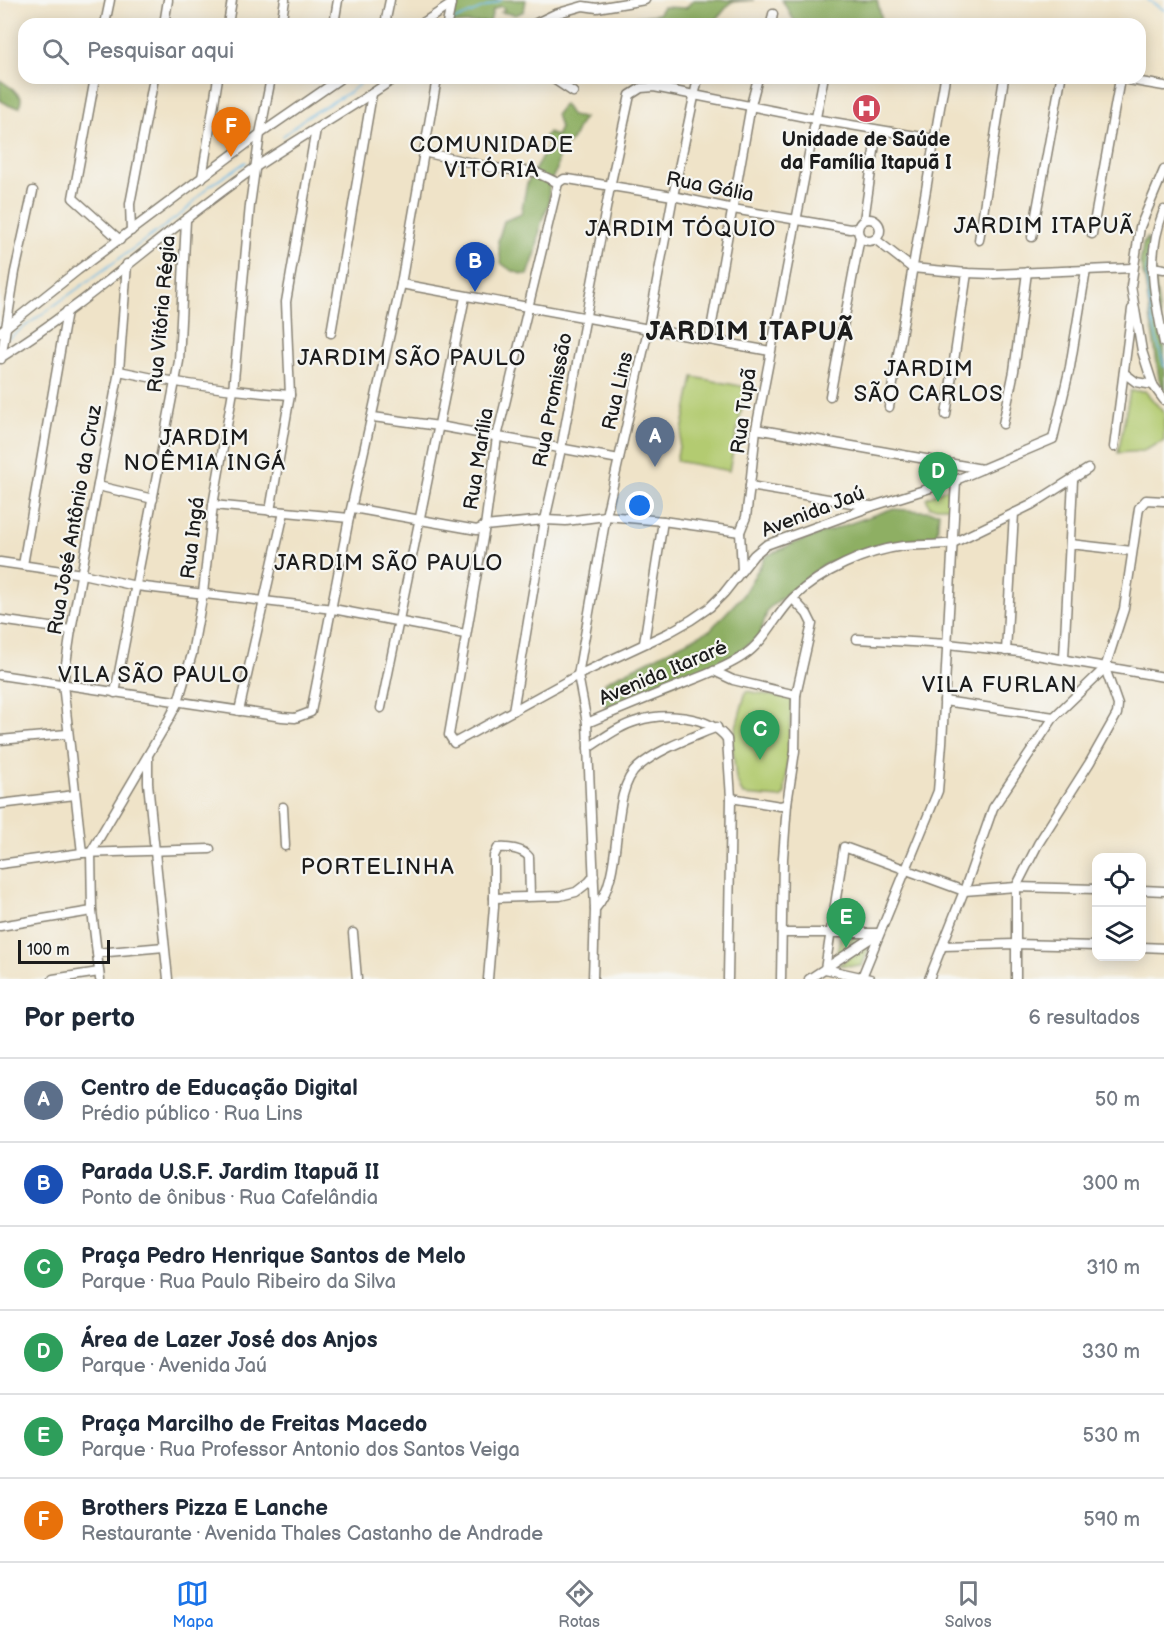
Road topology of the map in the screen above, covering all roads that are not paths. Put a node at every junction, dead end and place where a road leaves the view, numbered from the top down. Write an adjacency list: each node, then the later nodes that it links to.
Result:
1 (110, 0): 10 (street)
2 (168, 0): 11 (street)
3 (232, 0): 12 (street)
4 (285, 0): 13 (street)
5 (338, 0): 14 (street)
6 (390, 0): 15 (street)
7 (645, 0): 18 (street)
8 (451, 3): 16 (street); 17 (street)
9 (773, 14): 19 (street)
10 (106, 18)
11 (165, 18)
12 (229, 18)
13 (282, 18)
14 (335, 18)
15 (386, 18)
16 (430, 18)
17 (448, 18)
18 (547, 18)
19 (772, 18)
20 (1146, 83): 37 (street)
21 (94, 84): 66 (street)
22 (153, 84): 61 (street)
23 (218, 84): 51 (street)
24 (270, 84): 46 (street, Rua Ingá)
25 (323, 84): 38 (street)
26 (333, 84): 38 (street)
27 (386, 84): 40 (street)
28 (436, 84): 48 (street)
29 (561, 84): 39 (street)
30 (696, 84): 41 (street, Rua Lins)
31 (756, 84): 42 (street)
32 (822, 84): 43 (street, Rua Tupã)
33 (944, 84): 47 (street)
34 (1003, 84): 67 (street)
35 (1060, 84): 64 (street)
36 (1117, 84): 63 (street)
37 (1164, 86)
38 (322, 92): 46 (street)
39 (573, 92)
40 (372, 94): 44 (street); 84 (street)
41 (693, 94): 42 (street); 53 (street, Rua Promissão); 55 (street, Rua Lins)
42 (751, 105): 43 (street); 56 (street)
43 (815, 119): 45 (street); 59 (street, Rua Tupã)
44 (316, 129): 49 (street); 94 (street)
45 (877, 130): 47 (street); 60 (street)
46 (260, 134): 49 (street, Rua Ingá); 51 (street)
47 (934, 139): 70 (street)
48 (423, 152): 52 (street); 76 (street)
49 (256, 167): 58 (street); 93 (street, Rua Ingá)
50 (1164, 170): 71 (street)
51 (202, 178): 61 (street)
52 (558, 183): 53 (street, Rua Gália); 79 (street, Rua Marília)
53 (610, 187): 55 (street, Rua Gália); 81 (street, Rua Promissão)
54 (33, 191): 82 (street)
55 (673, 196): 56 (street, Rua Gália); 83 (street, Rua Lins)
56 (733, 208): 59 (street, Rua Gália); 85 (street)
57 (1164, 210): 69 (street)
58 (186, 220): 68 (street); 91 (street, Rua Vitória Régia)
59 (795, 220): 62 (street, Rua Gália); 87 (street, Rua Tupã)
60 (864, 220): 62 (street); 65 (street)
61 (131, 231): 66 (street)
62 (859, 232): 65 (street); 95 (street)
63 (1092, 234)
64 (1032, 237)
65 (875, 239): 70 (street)
66 (120, 240): 82 (street)
67 (979, 240)
68 (127, 264): 80 (street); 89 (street, Rua José Antônio da Cruz)
69 (1152, 267): 72 (street); 86 (street)
70 (912, 268): 75 (street); 97 (street)
71 (1133, 268): 73 (street); 78 (street)
72 (1164, 269)
73 (1086, 270): 74 (street); 107 (street, Avenida Jaú)
74 (1027, 272): 75 (street); 100 (street)
75 (966, 273): 98 (street)
76 (400, 284): 77 (street); 99 (street)
77 (465, 297): 79 (street); 101 (street)
78 (1133, 299): 90 (street); 92 (street)
79 (528, 306): 81 (street); 103 (street, Rua Marília)
80 (67, 311): 88 (street); 132 (street)
81 (586, 319): 83 (street); 105 (street, Rua Promissão)
82 (2, 330): 88 (street)
83 (648, 330): 85 (street); 106 (street, Rua Lins)
84 (331, 333)
85 (709, 340): 87 (street)
86 (1164, 343)
87 (770, 351): 102 (street, Rua Tupã)
88 (0, 359)
89 (119, 371): 91 (street); 111 (street, Rua José Antônio da Cruz)
90 (1124, 373): 92 (street); 104 (street)
91 (175, 383): 93 (street); 113 (street, Rua Vitória Régia)
92 (1153, 385): 96 (street)
93 (233, 391): 94 (street); 115 (street, Rua Ingá)
94 (290, 395): 118 (street)
95 (830, 396)
96 (1164, 400)
97 (889, 407)
98 (946, 415)
99 (373, 417): 101 (street); 117 (street)
100 (1003, 424)
101 (439, 426): 103 (street); 123 (street)
102 (756, 429): 107 (street); 112 (street, Rua Tupã)
103 (497, 437): 105 (street); 126 (street, Rua Marília)
104 (1114, 447)
105 (561, 449): 106 (street); 124 (street, Rua Promissão)
106 (619, 459): 121 (street, Rua Lins)
107 (982, 469): 109 (street, Avenida Jaú)
108 (1088, 469): 110 (street, Avenida Itararé)
109 (956, 480): 116 (street, Avenida Jaú); 128 (street)
110 (1073, 480): 120 (street, Avenida Itararé); 129 (street)
111 (98, 486): 113 (street); 134 (street, Rua José Antônio da Cruz)
112 (750, 486): 116 (street); 127 (street, Rua Tupã)
113 (153, 499): 135 (street, Rua Vitória Régia)
114 (1164, 501): 130 (street)
115 (213, 505): 118 (street); 136 (street, Rua Ingá)
116 (873, 506): 133 (street, Avenida Jaú)
117 (353, 508): 122 (street); 123 (street)
118 (270, 511): 119 (street)
119 (284, 512): 122 (street); 138 (street)
120 (1014, 513): 128 (street, Avenida Itararé); 147 (street)
121 (606, 516): 124 (street); 125 (street); 152 (street, Rua Lins)
122 (350, 518): 139 (street)
123 (419, 520): 126 (street); 141 (street)
124 (544, 520): 126 (street); 161 (street, Rua Promissão)
125 (663, 521): 127 (street); 145 (street)
126 (485, 526): 143 (street, Rua Marília)
127 (740, 532): 133 (street, Rua Tupã)
128 (953, 543): 137 (street, Avenida Itararé); 146 (street)
129 (1070, 544): 130 (street); 148 (street)
130 (1132, 551): 149 (street)
131 (0, 562): 132 (street)
132 (23, 565): 134 (street)
133 (742, 570): 145 (street, Avenida Jaú)
134 (82, 574): 135 (street); 142 (street, Rua José Antônio da Cruz)
135 (136, 586): 136 (street); 155 (street, Rua Vitória Régia)
136 (203, 593): 138 (street); 158 (street, Rua Ingá)
137 (793, 598): 150 (street, Avenida Itararé); 156 (street)
138 (264, 601): 139 (street); 160 (street)
139 (333, 609): 141 (street); 160 (street)
140 (0, 620): 142 (street)
141 (399, 621): 143 (street); 159 (street)
142 (71, 630): 154 (street, Rua José Antônio da Cruz)
143 (465, 634): 167 (street, Rua Marília)
144 (857, 639): 146 (street)
145 (644, 643): 152 (street, Avenida Jaú)
146 (948, 644): 147 (street); 157 (street)
147 (1006, 651): 148 (street)
148 (1064, 658): 149 (street)
149 (1105, 668): 153 (street); 162 (street); 182 (street)
150 (714, 671): 156 (street); 163 (street, Avenida Itararé)
151 (0, 675): 154 (street)
152 (578, 675): 161 (street, Avenida Jaú); 163 (street)
153 (1164, 677)
154 (63, 684): 155 (street); 165 (street, Rua José Antônio da Cruz)
155 (115, 693): 158 (street)
156 (796, 695): 173 (street)
157 (944, 701): 162 (street); 180 (street)
158 (178, 702): 160 (street); 169 (street, Rua Ingá)
159 (381, 708)
160 (239, 711)
161 (513, 711): 167 (street, Avenida Jaú)
162 (1054, 717): 185 (street)
163 (587, 723): 168 (street)
164 (717, 728): 168 (street); 171 (street); 189 (street)
165 (67, 734): 166 (street); 170 (street, Rua José Antônio da Cruz)
166 (0, 740)
167 (454, 743)
168 (588, 748): 181 (street)
169 (148, 758): 177 (street); 178 (street, Rua Ingá)
170 (75, 795): 172 (street); 178 (street, Rua José Antônio da Cruz)
171 (731, 798): 173 (street); 211 (street)
172 (0, 804)
173 (787, 804): 194 (street)
174 (283, 807): 175 (street)
175 (285, 846)
176 (210, 849): 177 (street)
177 (155, 851): 178 (street); 199 (street)
178 (86, 853): 179 (street); 190 (street)
179 (0, 864)
180 (904, 870): 185 (street); 192 (street); 195 (street)
181 (594, 876): 187 (street); 189 (street)
182 (1016, 887): 183 (street); 185 (street); 196 (street)
183 (1092, 889)
184 (1146, 890): 186 (street)
185 (964, 891): 197 (street)
186 (1164, 891)
187 (530, 896): 188 (street); 188 (street)
188 (494, 898): 209 (street)
189 (595, 909): 210 (street)
190 (92, 911): 191 (street); 202 (street)
191 (0, 926)
192 (831, 932): 194 (street); 195 (street); 203 (street)
193 (353, 933): 208 (street)
194 (782, 933): 212 (street)
195 (879, 933): 203 (street); 205 (street)
196 (1015, 944): 197 (street); 198 (street); 215 (street)
197 (943, 946): 214 (street)
198 (1092, 946)
199 (164, 947): 202 (street); 207 (street)
200 (1146, 947): 201 (street)
201 (1164, 948)
202 (97, 953): 204 (street)
203 (825, 969): 205 (street); 213 (street)
204 (99, 976): 206 (street)
205 (866, 978)
206 (53, 979)
207 (168, 979)
208 (357, 979)
209 (488, 979)
210 (593, 979)
211 (729, 979)
212 (781, 979)
213 (809, 979)
214 (929, 979)
215 (1016, 979)

